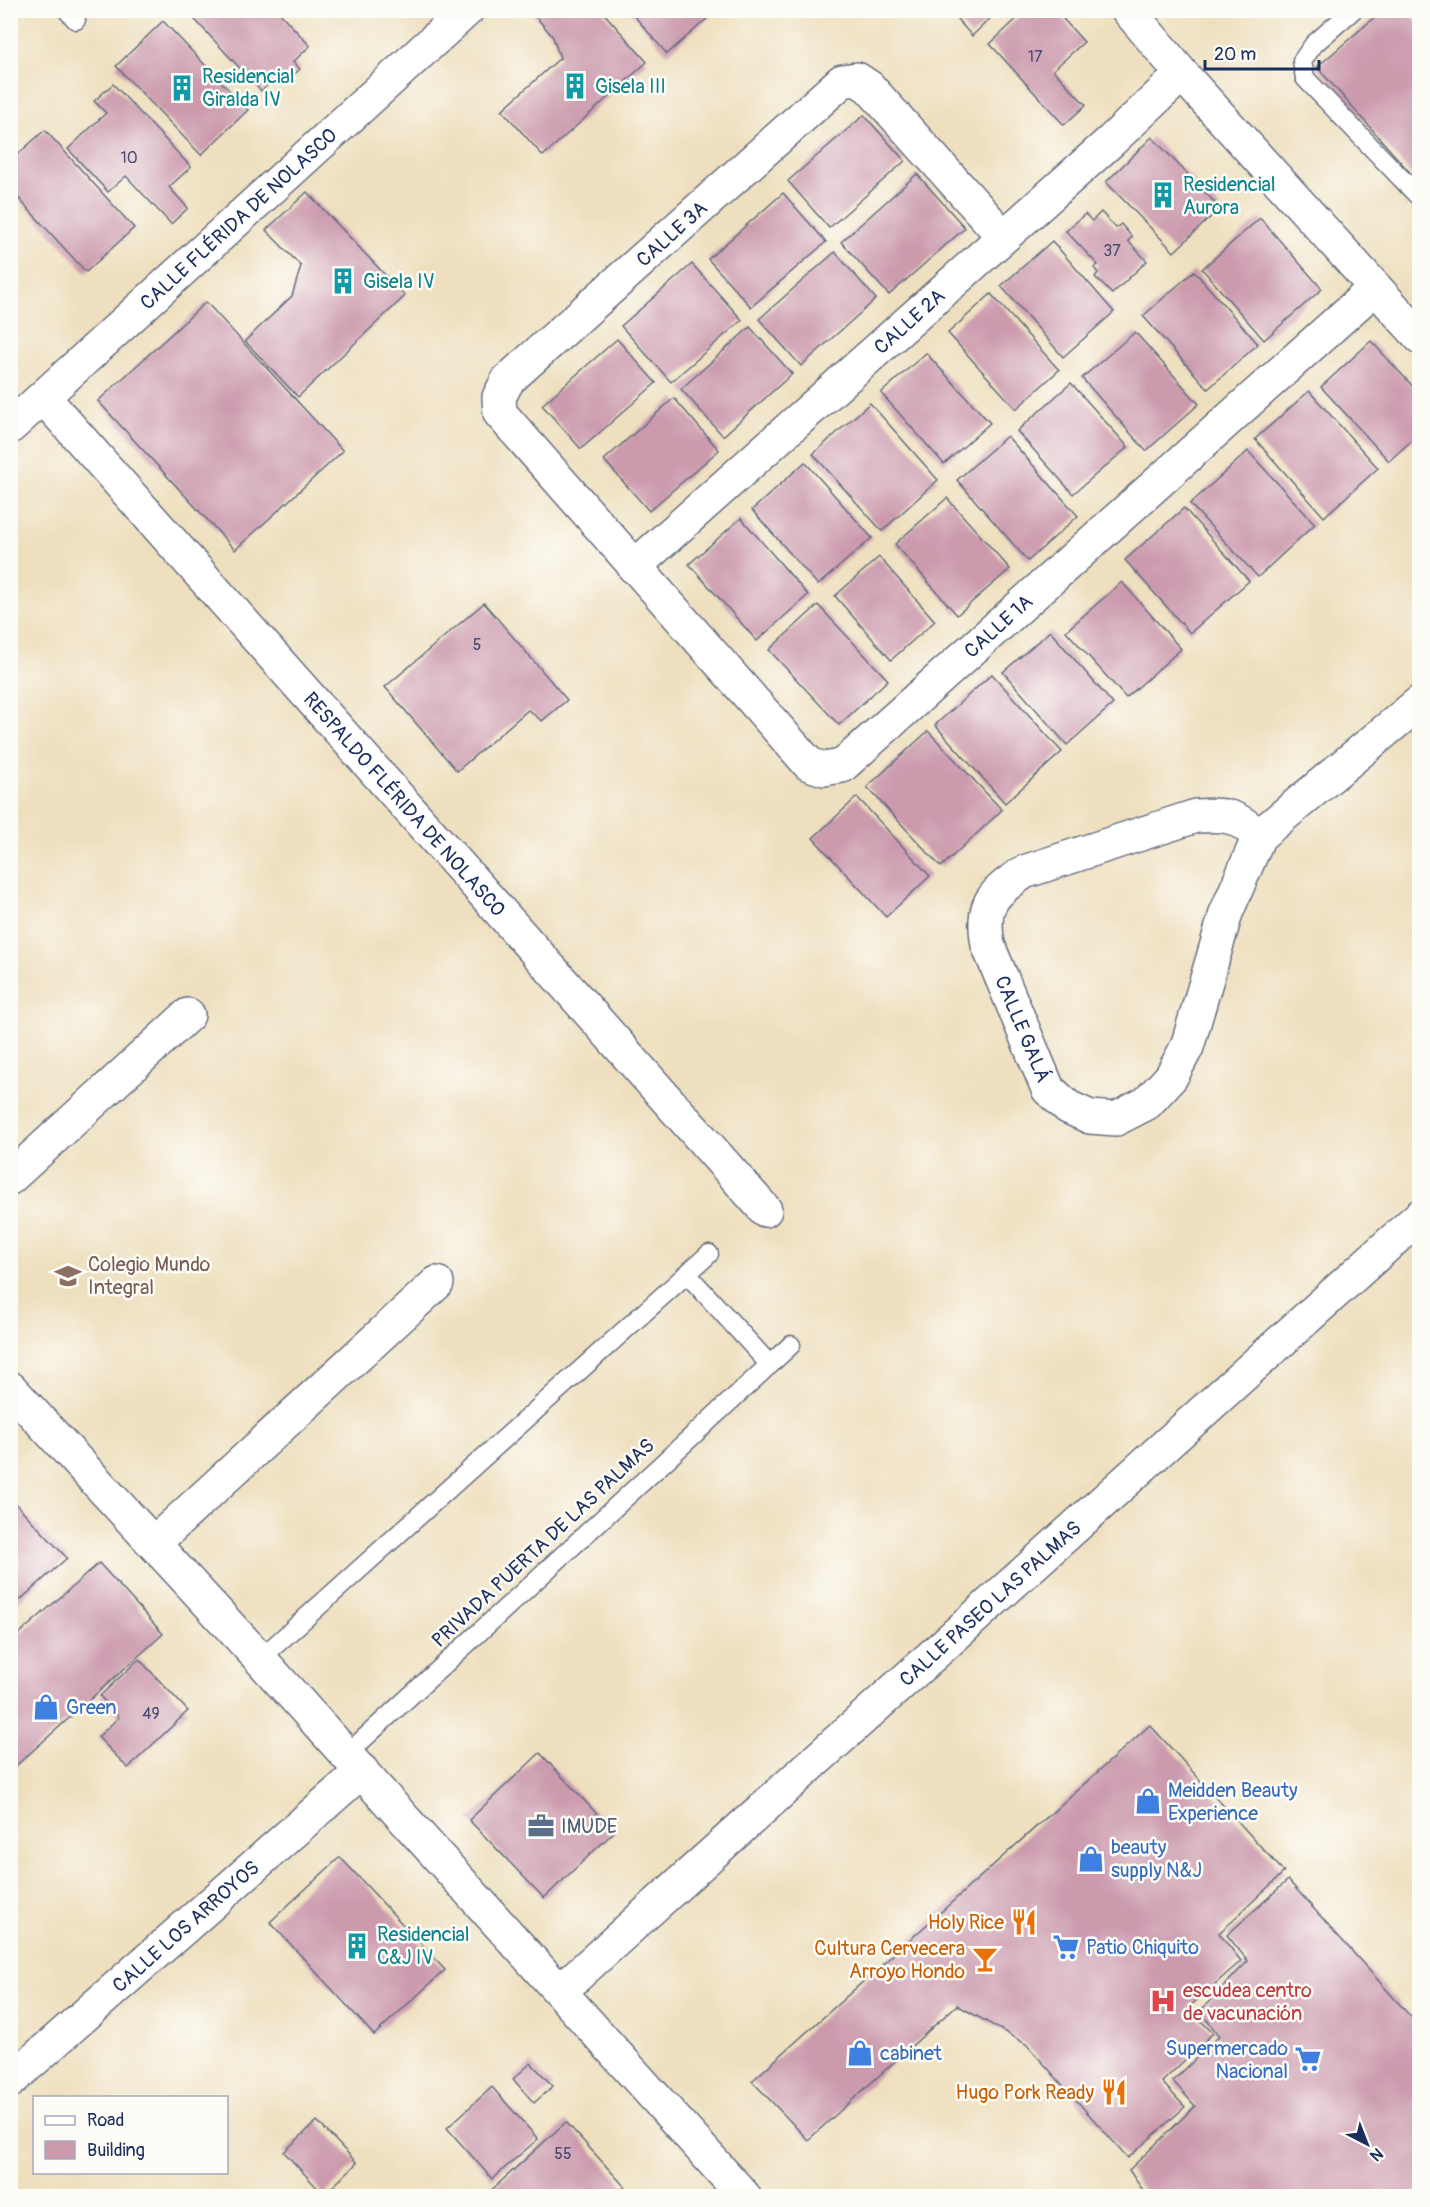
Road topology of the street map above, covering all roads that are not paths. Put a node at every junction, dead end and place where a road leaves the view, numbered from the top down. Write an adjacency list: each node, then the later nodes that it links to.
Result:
1 (467, 10): 9 (street, CALLE FLÉRIDA DE NOLASCO)
2 (1128, 10): 4 (street)
3 (1353, 10): 5 (lane)
4 (1182, 74): 6 (street, CALLE 2A); 7 (street)
5 (1419, 198)
6 (1003, 236): 11 (street, CALLE 2A); 11 (street, CALLE 3A)
7 (1375, 288): 8 (street); 11 (street, CALLE 1A)
8 (1417, 327)
9 (44, 398): 10 (street, CALLE FLÉRIDA DE NOLASCO); 16 (street, RESPALDO FLÉRIDA DE NOLASCO)
10 (10, 427)
11 (634, 567)
12 (1419, 702): 13 (street, CALLE GALÁ)
13 (1259, 836): 13 (street, CALLE GALÁ)
14 (188, 1015): 15 (street)
15 (10, 1178)
16 (765, 1210)
17 (1419, 1215): 27 (street, CALLE PASEO LAS PALMAS)
18 (709, 1254): 19 (lane)
19 (687, 1274): 22 (lane); 25 (lane)
20 (437, 1282): 24 (street)
21 (791, 1345): 22 (lane, PRIVADA PUERTA DE LAS PALMAS)
22 (770, 1365): 26 (lane, PRIVADA PUERTA DE LAS PALMAS)
23 (10, 1388): 24 (street)
24 (154, 1543): 25 (street)
25 (260, 1659): 26 (street)
26 (354, 1763): 27 (street); 28 (street, CALLE LOS ARROYOS)
27 (560, 1991): 29 (street)
28 (10, 2081)
29 (744, 2196)

